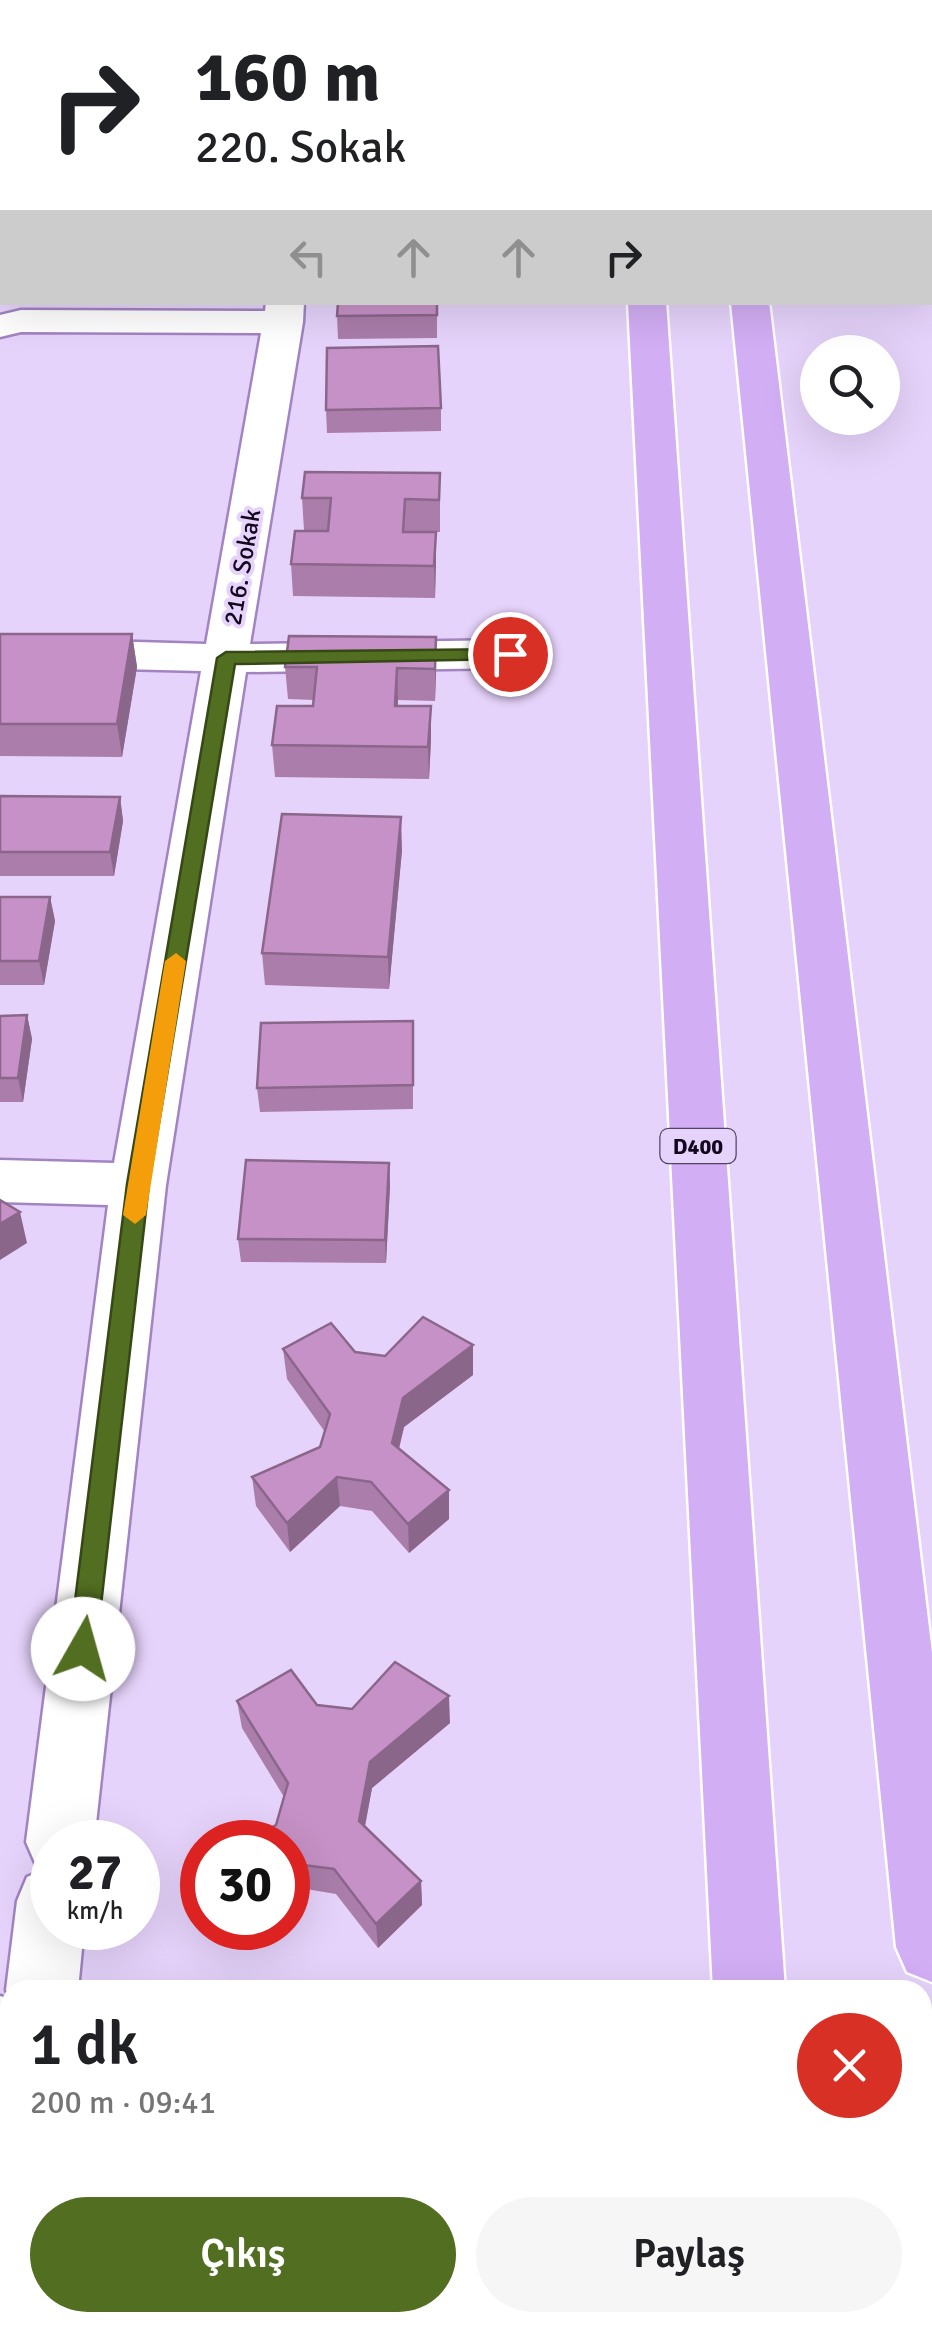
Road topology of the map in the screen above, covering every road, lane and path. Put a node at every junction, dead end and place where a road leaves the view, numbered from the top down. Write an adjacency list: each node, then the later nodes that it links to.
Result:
1 (647, 305): 14 (highway, D400)
2 (750, 305): 11 (highway)
3 (284, 312): 4 (street); 7 (street, 216. Sokak)
4 (0, 326)
5 (0, 652): 7 (street)
6 (510, 654): 7 (street)
7 (226, 658): 9 (street, 216. Sokak)
8 (0, 1181): 9 (street)
9 (138, 1184): 10 (street, 216. Sokak)
10 (63, 1820)
11 (932, 1946)
12 (47, 1950): 13 (street)
13 (43, 1980)
14 (748, 1980)

